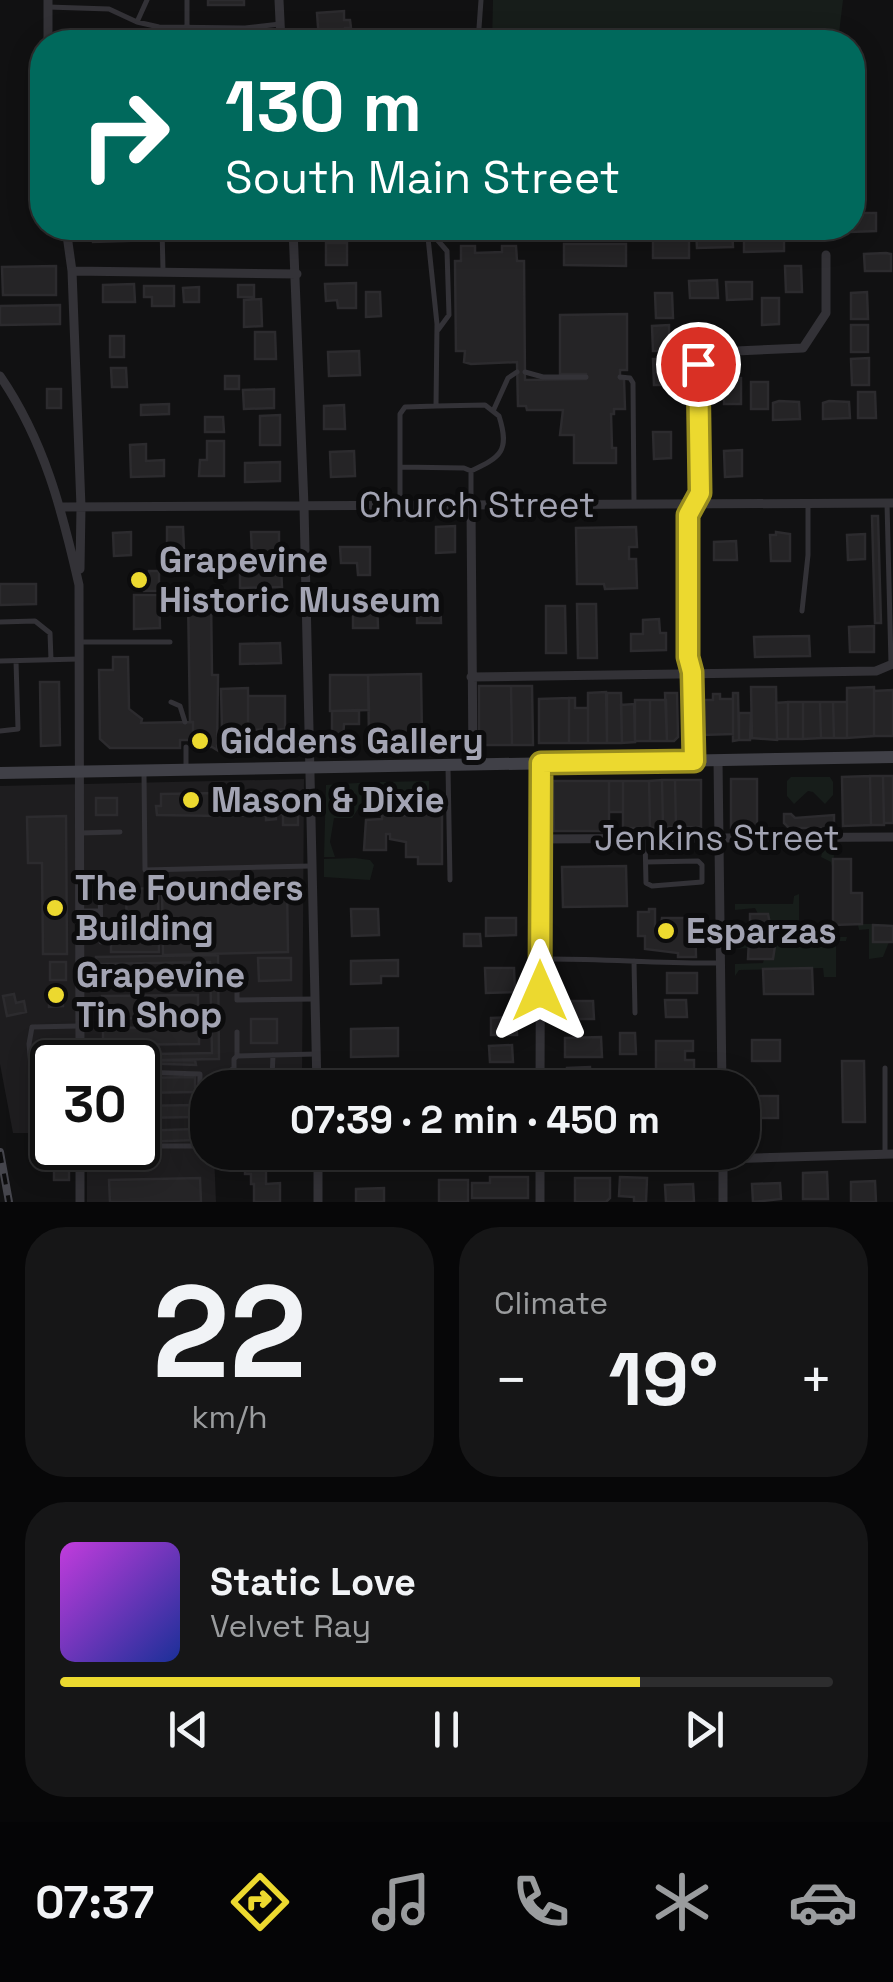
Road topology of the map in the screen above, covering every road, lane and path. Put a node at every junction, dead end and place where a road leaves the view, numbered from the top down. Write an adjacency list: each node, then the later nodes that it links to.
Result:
1 (114, 0): 7 (lane)
2 (147, 0): 8 (lane)
3 (187, 0): 11 (lane)
4 (279, 0): 9 (street)
5 (481, 0): 14 (lane)
6 (48, 4): 7 (lane); 12 (street)
7 (109, 9): 8 (lane)
8 (137, 22): 10 (lane)
9 (280, 24): 11 (lane); 13 (street)
10 (160, 27): 11 (lane)
11 (187, 27)
12 (48, 30)
13 (280, 30)
14 (479, 30)
15 (68, 240): 22 (street)
16 (162, 240): 21 (lane)
17 (295, 240): 23 (street)
18 (428, 240): 24 (lane)
19 (437, 240): 24 (lane)
20 (826, 256): 37 (street)
21 (163, 270): 22 (street); 23 (street)
22 (72, 271): 42 (street)
23 (297, 274): 38 (street)
24 (437, 332): 30 (lane)
25 (517, 372): 31 (lane)
26 (525, 372): 29 (lane)
27 (0, 376): 41 (street)
28 (620, 377): 36 (lane)
29 (586, 378)
30 (436, 406): 31 (lane); 32 (lane)
31 (494, 409): 33 (lane)
32 (400, 467): 33 (lane); 39 (lane)
33 (471, 470): 40 (lane)
34 (808, 503): 35 (street, Church Street); 37 (street, Church Street); 44 (lane)
35 (890, 503): 52 (lane)
36 (634, 504): 37 (street, Church Street); 40 (street, Church Street)
37 (693, 504): 53 (street)
38 (304, 506): 39 (street, Church Street); 42 (street, Church Street); 65 (street)
39 (400, 506): 40 (street, Church Street)
40 (470, 506): 54 (street)
41 (62, 507): 42 (street, Church Street); 43 (street)
42 (80, 507): 43 (street)
43 (79, 585): 46 (street)
44 (802, 611)
45 (0, 622): 49 (lane)
46 (79, 642): 47 (lane); 48 (street)
47 (170, 642)
48 (79, 659): 49 (lane); 69 (street)
49 (51, 660): 51 (lane)
50 (0, 661): 51 (lane)
51 (16, 661): 57 (lane)
52 (892, 664): 53 (street)
53 (692, 672): 54 (street); 61 (street)
54 (472, 677): 62 (street)
55 (172, 702): 56 (lane)
56 (186, 722)
57 (0, 731)
58 (186, 747): 66 (lane)
59 (893, 757): 60 (main road)
60 (718, 760): 61 (main road); 74 (street)
61 (694, 761): 63 (main road)
62 (472, 763): 63 (main road); 64 (main road)
63 (541, 763): 75 (street)
64 (448, 764): 65 (main road); 78 (lane)
65 (311, 767): 66 (main road); 77 (street)
66 (186, 769): 67 (main road)
67 (144, 770): 69 (main road); 77 (lane)
68 (1, 771): 69 (main road)
69 (79, 771): 71 (street)
70 (120, 832): 71 (lane)
71 (80, 833): 80 (street)
72 (893, 837): 74 (street, Jenkins Street)
73 (645, 838): 74 (street, Jenkins Street); 75 (street, Jenkins Street); 76 (lane)
74 (720, 838): 85 (street)
75 (540, 839): 83 (street)
76 (646, 862): 76 (lane)
77 (313, 866): 87 (street)
78 (450, 880)
79 (100, 883): 81 (lane)
80 (80, 911): 81 (lane); 89 (street)
81 (100, 911): 82 (lane)
82 (101, 942)
83 (540, 959): 84 (lane); 100 (street)
84 (634, 961): 85 (lane); 88 (lane)
85 (722, 963): 101 (street)
86 (236, 970): 87 (lane)
87 (315, 1000): 92 (street)
88 (635, 1013)
89 (80, 1026): 91 (street); 93 (lane)
90 (237, 1032): 95 (lane)
91 (80, 1040)
92 (316, 1054): 94 (lane); 99 (street)
93 (30, 1055)
94 (272, 1055): 95 (lane); 98 (lane)
95 (237, 1056): 97 (lane)
96 (885, 1068): 104 (lane)
97 (231, 1070)
98 (272, 1070)
99 (316, 1070)
100 (540, 1070)
101 (722, 1070)
102 (160, 1073): 103 (lane)
103 (160, 1146)
104 (889, 1154): 105 (street)
105 (760, 1156)
106 (80, 1170): 110 (street)
107 (318, 1170): 111 (street)
108 (540, 1170): 112 (street)
109 (723, 1170): 113 (street)
110 (80, 1202)
111 (318, 1202)
112 (540, 1202)
113 (723, 1202)

